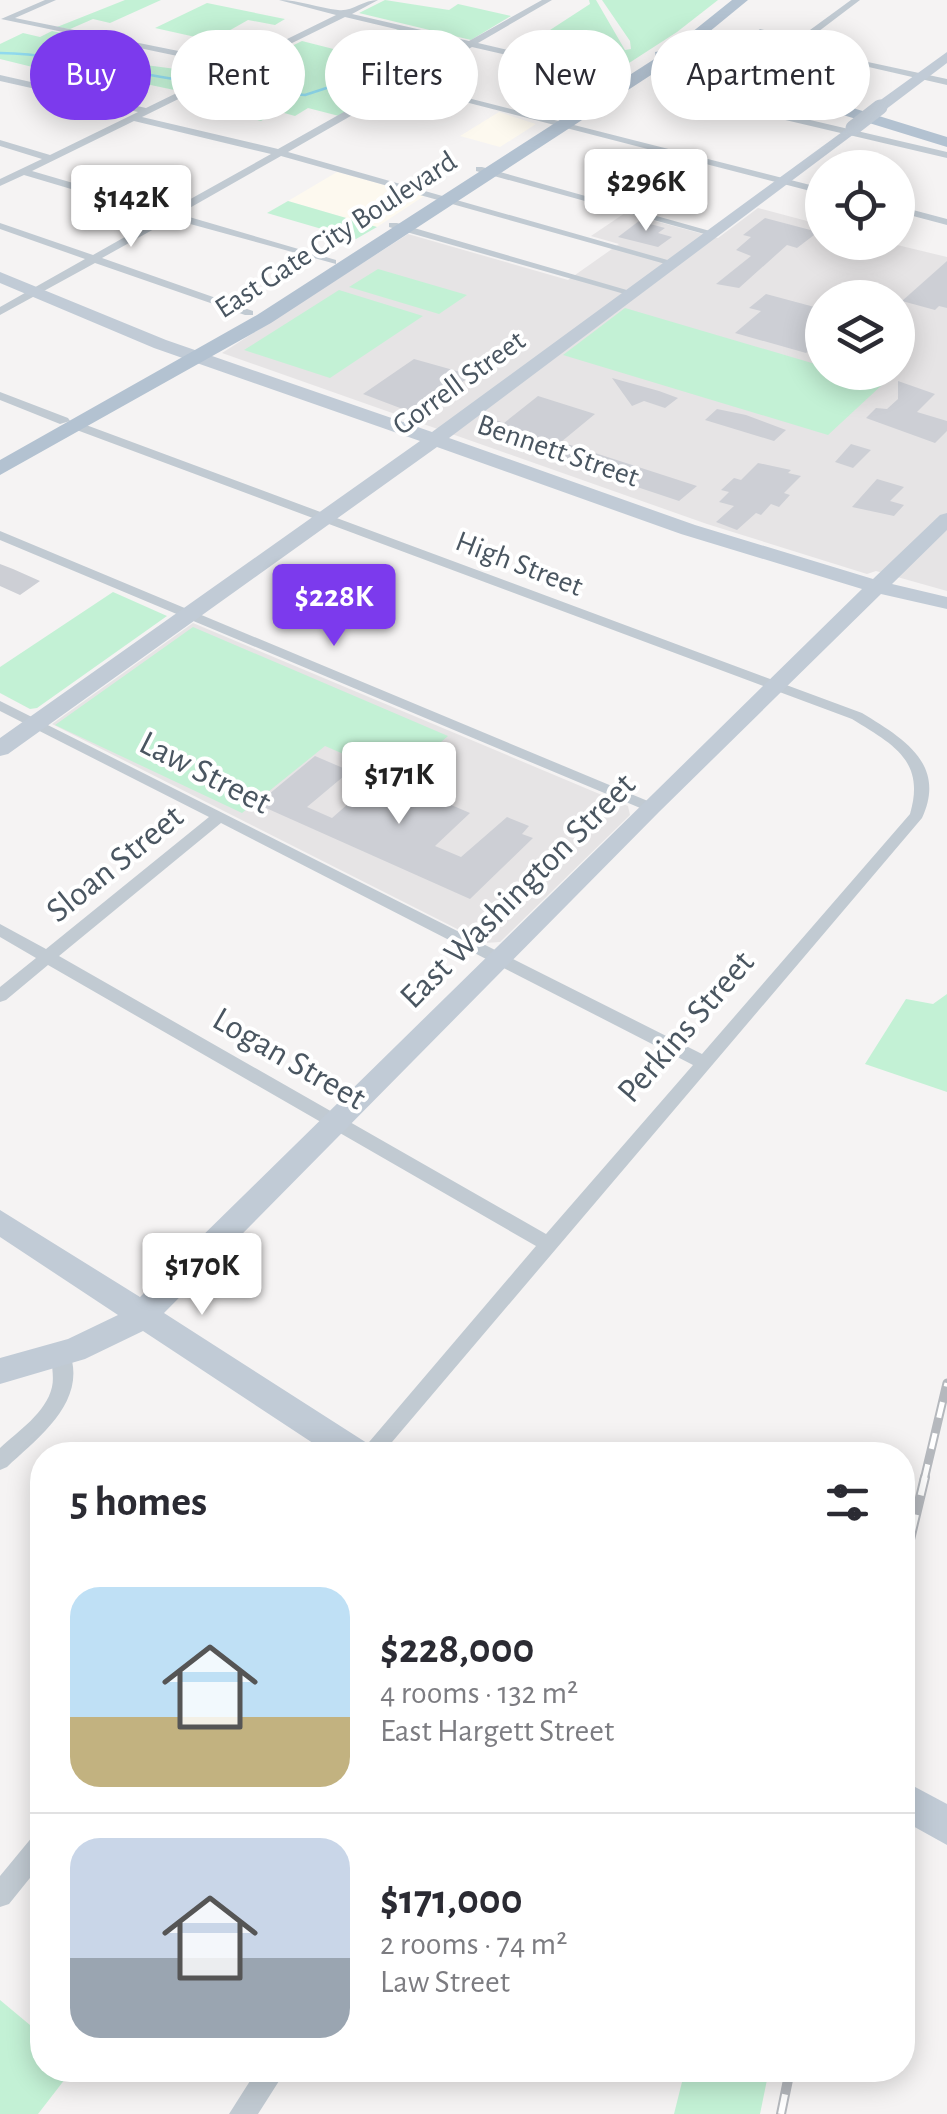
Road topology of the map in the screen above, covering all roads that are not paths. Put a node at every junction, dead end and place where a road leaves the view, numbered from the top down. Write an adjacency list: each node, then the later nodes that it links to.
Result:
1 (52, 0): 9 (street)
2 (283, 0): 8 (street)
3 (374, 0): 8 (street)
4 (548, 0): 15 (street)
5 (726, 0): 11 (main road, East Gate City Boulevard)
6 (741, 0): 12 (main road, East Gate City Boulevard)
7 (856, 0): 13 (street)
8 (347, 13): 10 (street); 14 (street)
9 (3, 20): 16 (street)
10 (417, 30)
11 (692, 30)
12 (699, 30)
13 (816, 30)
14 (305, 34)
15 (478, 42)
16 (171, 53)
17 (947, 56): 20 (street, Gorrell Street)
18 (651, 63): 31 (main road, East Gate City Boulevard)
19 (870, 65): 20 (street)
20 (921, 76): 22 (street); 32 (street, Gorrell Street, bridge)
21 (0, 78): 23 (street)
22 (947, 82)
23 (30, 85)
24 (478, 103): 31 (street)
25 (870, 115): 33 (main road)
26 (130, 120): 37 (street)
27 (142, 120): 35 (street)
28 (340, 120): 35 (street)
29 (563, 120): 31 (main road, East Gate City Boulevard)
30 (808, 120): 32 (street)
31 (558, 124): 38 (main road, East Gate City Boulevard); 40 (street)
32 (850, 129): 36 (street); 40 (street, Gorrell Street)
33 (947, 139)
34 (0, 142): 37 (street)
35 (281, 153): 43 (street); 45 (street)
36 (947, 155)
37 (51, 158): 39 (street)
38 (485, 171): 43 (main road, East Gate City Boulevard); 49 (street)
39 (22, 172): 41 (street); 45 (street)
40 (782, 180): 42 (street); 49 (street, Gorrell Street)
41 (0, 183)
42 (805, 186)
43 (443, 198): 48 (main road, East Gate City Boulevard); 52 (street)
44 (915, 214): 46 (street)
45 (169, 215): 50 (street); 51 (street)
46 (947, 222)
47 (0, 226): 50 (street)
48 (399, 226): 51 (main road, East Gate City Boulevard); 54 (street); 58 (main road, East Gate City Boulevard)
49 (712, 233): 52 (street, Gorrell Street)
50 (93, 259): 55 (street); 57 (street)
51 (332, 262): 57 (main road, East Gate City Boulevard)
52 (674, 262): 54 (street, Gorrell Street)
53 (0, 277): 55 (street, Bennett Street)
54 (632, 292): 61 (street, Gorrell Street)
55 (33, 293): 56 (street); 58 (street, Bennett Street)
56 (0, 312)
57 (250, 312): 58 (main road, East Gate City Boulevard)
58 (192, 356): 60 (main road, East Gate City Boulevard); 61 (street, Bennett Street)
59 (0, 396): 60 (street, High Street)
60 (71, 423): 62 (main road, East Gate City Boulevard); 63 (main road, East Gate City Boulevard); 64 (street, High Street)
61 (434, 440): 64 (street, Gorrell Street); 67 (street, Bennett Street)
62 (0, 456)
63 (0, 469)
64 (324, 517): 69 (street, Gorrell Street); 70 (street, High Street)
65 (947, 519): 67 (street, East Washington Street)
66 (0, 535): 69 (street)
67 (875, 588): 68 (street, Bennett Street); 70 (street, East Washington Street)
68 (947, 603)
69 (191, 613): 72 (street, Gorrell Street); 74 (street)
70 (774, 686): 74 (street, East Washington Street); 80 (street, Perkins Street)
71 (0, 706): 72 (street, Law Street)
72 (36, 723): 73 (street, Gorrell Street); 75 (street, Law Street)
73 (0, 748)
74 (650, 806): 78 (street, East Washington Street)
75 (220, 816): 77 (street, Sloan Street); 78 (street, Law Street)
76 (0, 930): 77 (street, Logan Street)
77 (48, 958): 79 (street, Sloan Street); 81 (street, Logan Street)
78 (499, 960): 80 (street, Law Street); 81 (street, East Washington Street)
79 (0, 996)
80 (702, 1062): 83 (street, Perkins Street)
81 (336, 1123): 83 (street, Logan Street); 84 (street, East Washington Street)
82 (0, 1222): 84 (street)
83 (546, 1244): 88 (street, Perkins Street)
84 (142, 1316): 85 (street, East Washington Street); 87 (street)
85 (61, 1354): 86 (street, East Washington Street); 89 (street)
86 (0, 1371)
87 (338, 1442)
88 (379, 1442)
89 (0, 1461)
90 (915, 1806): 91 (street)
91 (947, 1826)
92 (30, 1859): 93 (street)
93 (0, 1895)
94 (265, 2082): 95 (street)
95 (242, 2114)

